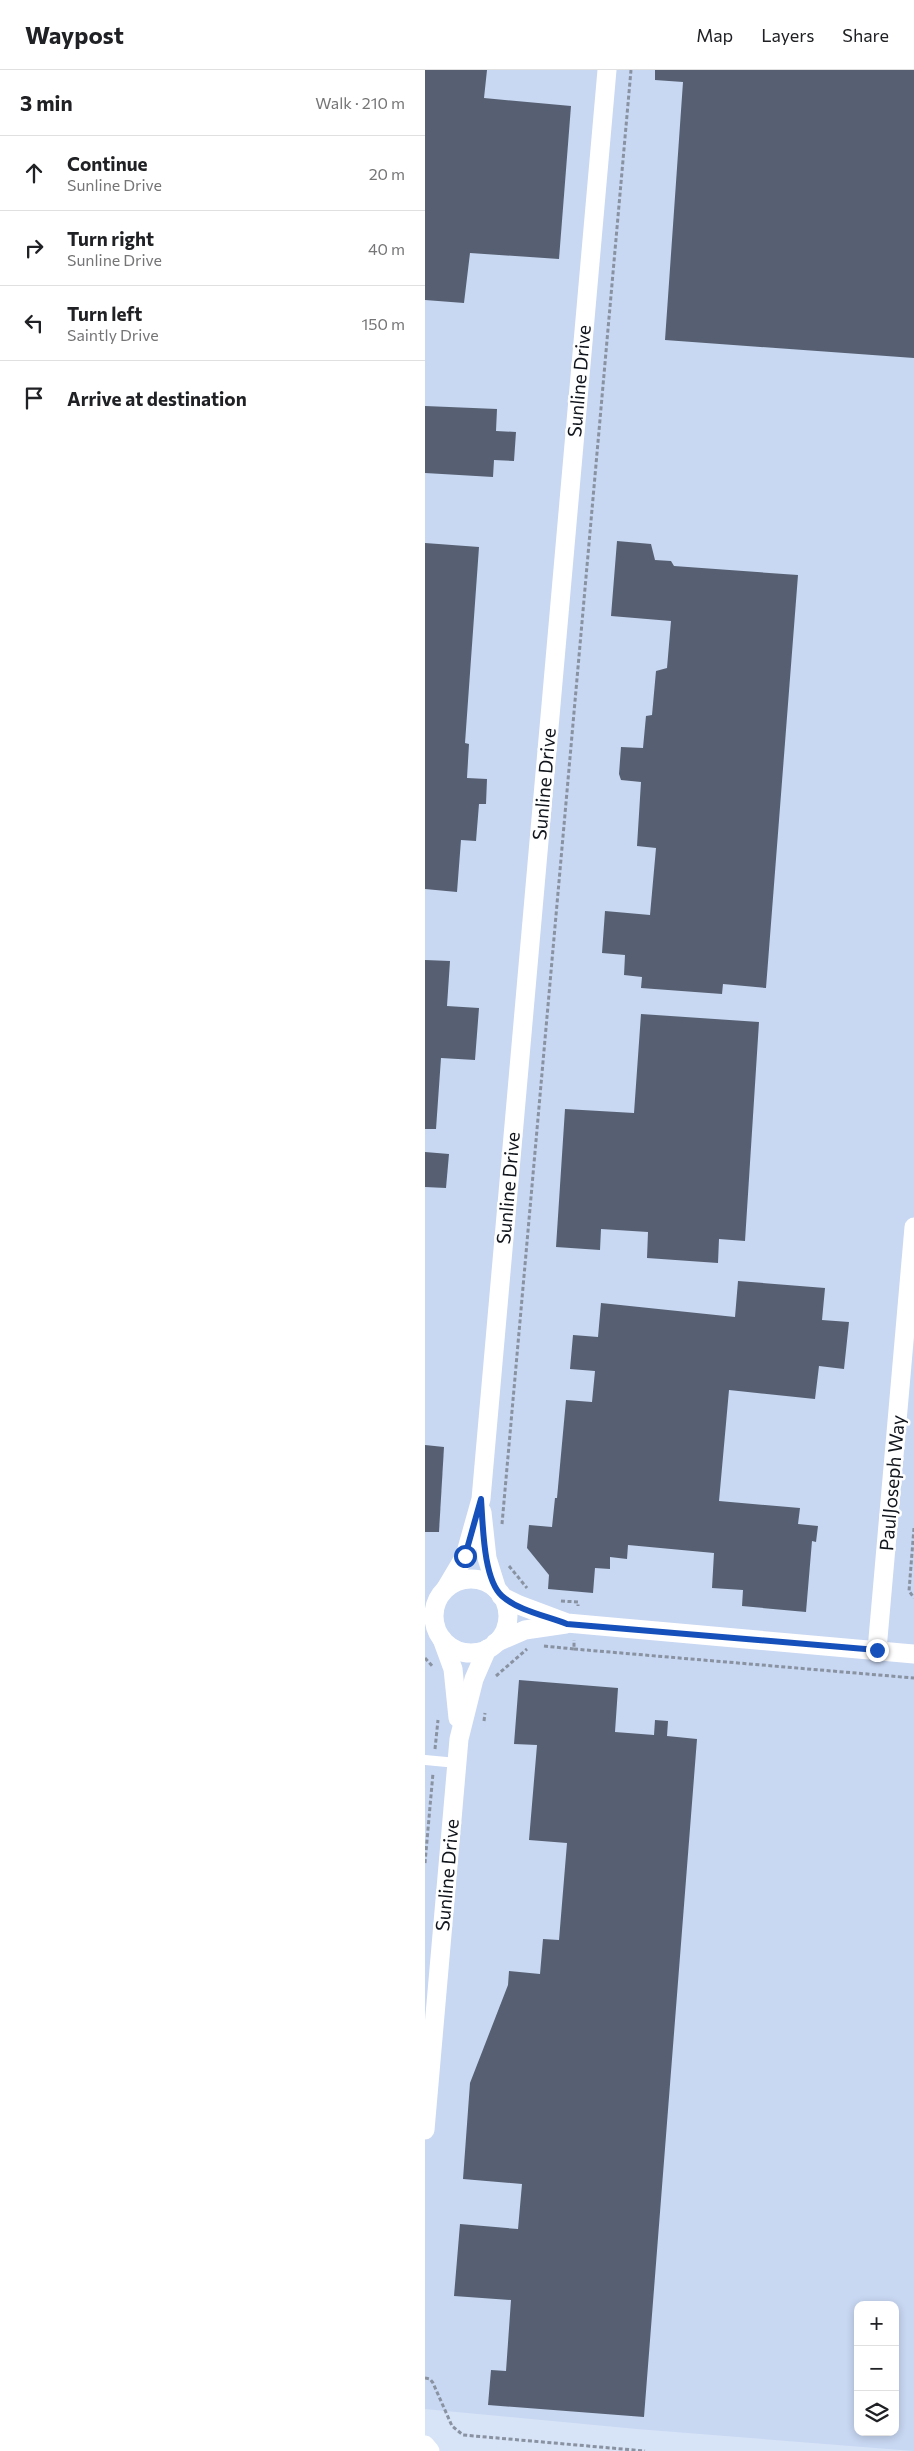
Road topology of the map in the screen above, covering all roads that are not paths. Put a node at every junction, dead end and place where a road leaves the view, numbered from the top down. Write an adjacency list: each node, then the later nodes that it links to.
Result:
1 (607, 70): 3 (street, Sunline Drive)
2 (914, 1226): 10 (street, PaulJoseph Way)
3 (481, 1499): 4 (street, Sunline Drive); 5 (street, Sunline Drive)
4 (446, 1588): 5 (street); 6 (street); 8 (street)
5 (499, 1593): 7 (street); 9 (street)
6 (425, 1596)
7 (571, 1624): 9 (street); 10 (street)
8 (435, 1634): 9 (street); 12 (street, Sunline Drive)
9 (491, 1646): 12 (street, Sunline Drive)
10 (877, 1650): 11 (street)
11 (914, 1654)
12 (459, 1739): 14 (street, Sunline Drive)
13 (430, 1760): 14 (lane)
14 (457, 1763): 15 (street, Sunline Drive)
15 (430, 2023): 16 (street, Sunline Drive)
16 (425, 2130)
17 (425, 2445): 18 (street)
18 (430, 2451)

